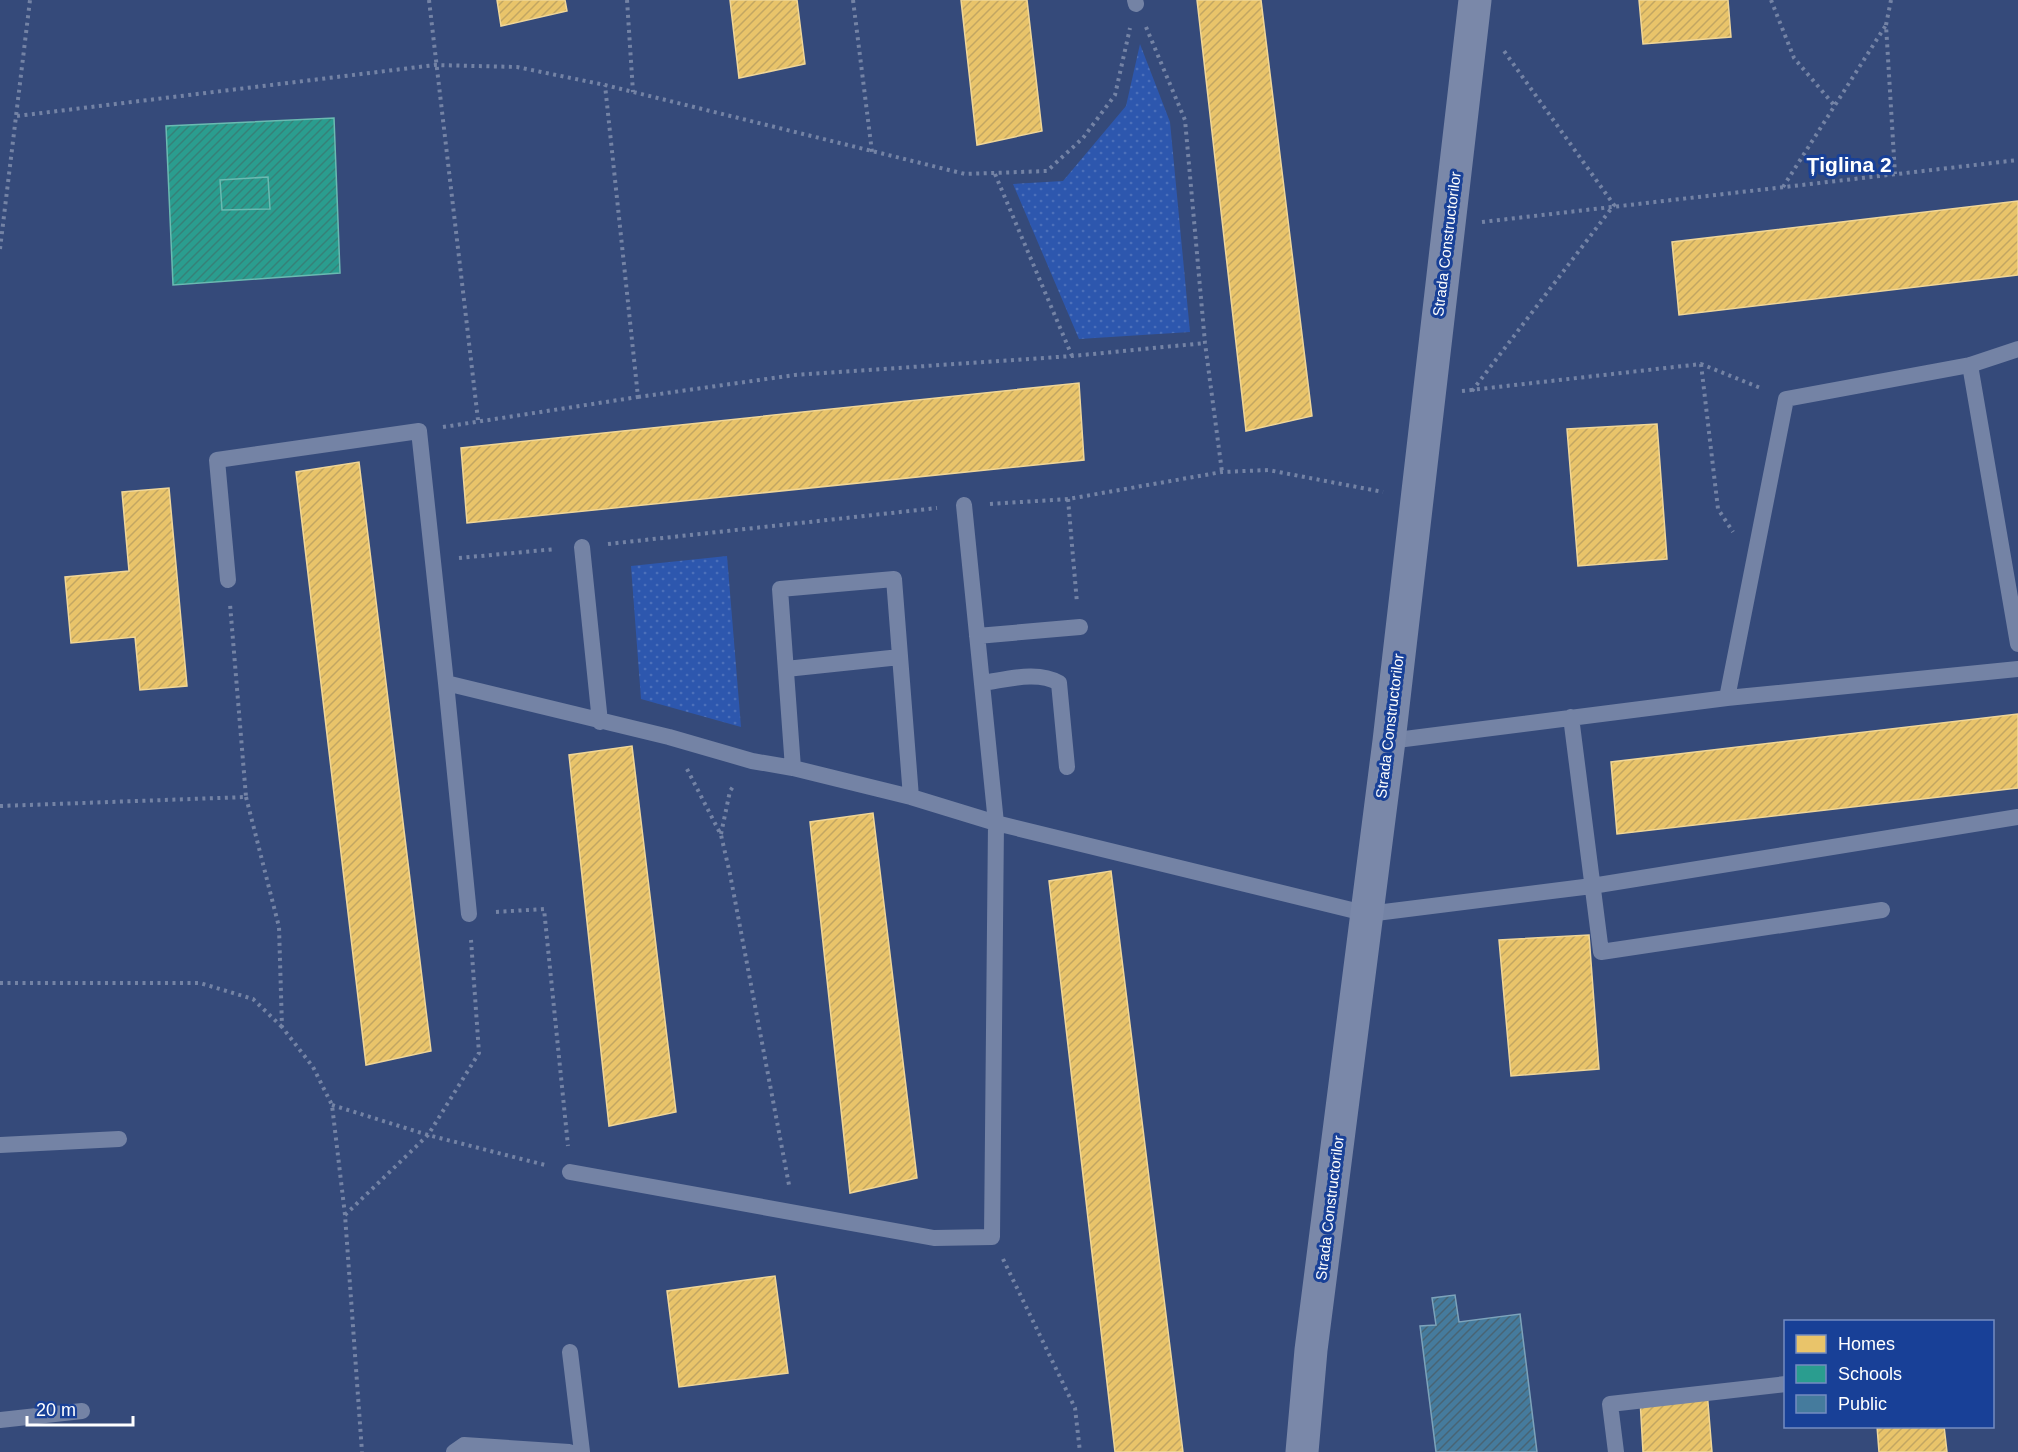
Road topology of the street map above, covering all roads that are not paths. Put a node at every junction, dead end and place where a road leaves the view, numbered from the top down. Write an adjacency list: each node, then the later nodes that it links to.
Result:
1 (1474, 4): 18 (street, Strada Constructorilor)
2 (2018, 350): 3 (lane)
3 (1970, 365): 9 (lane); 15 (lane)
4 (964, 505): 8 (lane)
5 (582, 547): 17 (lane)
6 (228, 580): 13 (lane)
7 (1080, 627): 8 (lane)
8 (976, 636): 14 (lane)
9 (2018, 644)
10 (900, 657): 11 (lane); 11 (lane); 21 (lane)
11 (786, 669): 20 (lane)
12 (2018, 669): 15 (lane)
13 (446, 683): 17 (lane); 26 (lane)
14 (981, 683): 19 (lane); 23 (lane)
15 (1727, 698): 16 (lane)
16 (1571, 717): 18 (lane); 24 (lane)
17 (600, 722): 20 (lane)
18 (1389, 741): 27 (street, Strada Constructorilor)
19 (1067, 767)
20 (793, 768): 21 (lane)
21 (911, 797): 23 (lane)
22 (2018, 817): 24 (lane)
23 (996, 823): 27 (lane); 30 (lane)
24 (1592, 886): 25 (lane); 27 (lane)
25 (1882, 910)
26 (470, 914)
27 (1368, 914): 38 (street, Strada Constructorilor)
28 (119, 1139): 29 (lane)
29 (0, 1145)
30 (570, 1172)
31 (570, 1352): 37 (lane)
32 (1784, 1384): 39 (lane)
33 (82, 1411): 34 (lane)
34 (0, 1420)
35 (454, 1452): 36 (lane)
36 (569, 1452)
37 (582, 1452)
38 (1302, 1452)
39 (1616, 1452)

